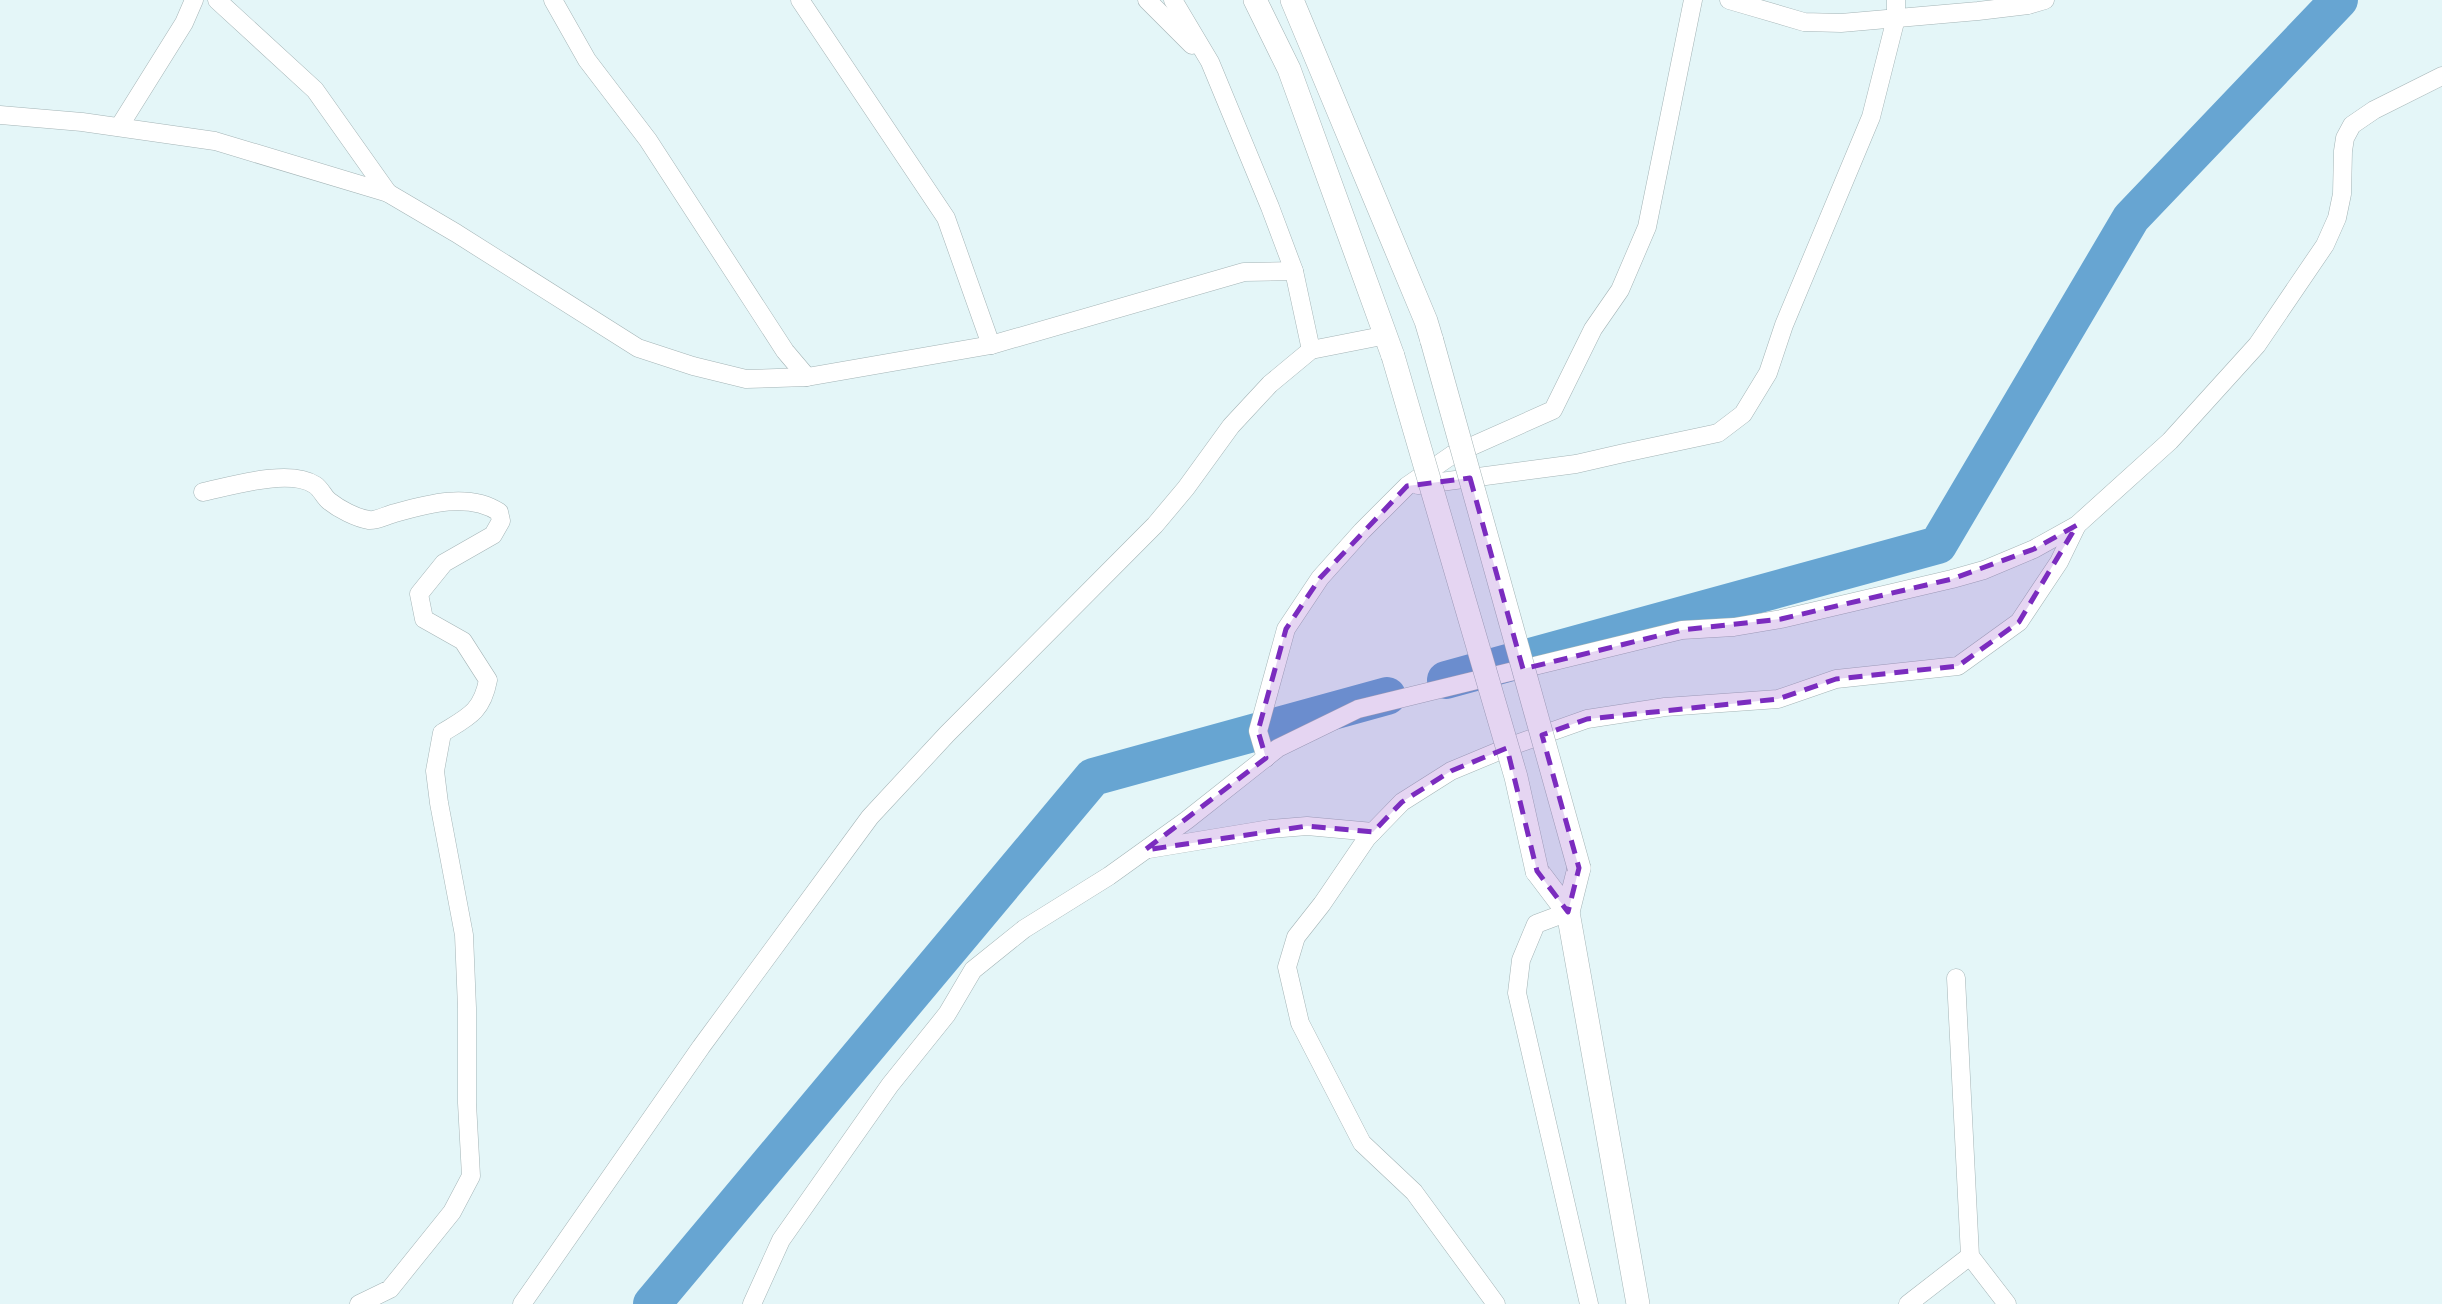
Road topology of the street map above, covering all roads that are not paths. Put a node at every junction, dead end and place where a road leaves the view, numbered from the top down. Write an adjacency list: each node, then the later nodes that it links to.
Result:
1 (194, 0): 16 (street)
2 (217, 0): 17 (street)
3 (553, 0): 22 (street)
4 (800, 0): 19 (street)
5 (1147, 0): 13 (street)
6 (1173, 0): 13 (street)
7 (1255, 0): 20 (street)
8 (1292, 0): 29 (street, bridge)
9 (1693, 0): 23 (street)
10 (1729, 0): 12 (street)
11 (2045, 0): 12 (street)
12 (1896, 9): 23 (street)
13 (1210, 62): 18 (street)
14 (2442, 76): 25 (street)
15 (0, 115): 16 (street)
16 (119, 127): 17 (street)
17 (388, 193): 22 (street)
18 (1294, 271): 19 (street); 21 (street)
19 (991, 345): 22 (street)
20 (1390, 345): 21 (street); 29 (street, bridge)
21 (1311, 350): 33 (street)
22 (807, 377)
23 (1407, 486): 26 (street)
24 (203, 492): 32 (street)
25 (2077, 525): 26 (street); 27 (street)
26 (1266, 758): 28 (street)
27 (1373, 832): 28 (street); 35 (street)
28 (1145, 850): 34 (street)
29 (1568, 912): 36 (street); 37 (street)
30 (1956, 978): 31 (street)
31 (1970, 1256): 38 (street); 39 (street)
32 (359, 1304)
33 (522, 1304)
34 (752, 1304)
35 (1496, 1304)
36 (1589, 1304)
37 (1638, 1304)
38 (1908, 1304)
39 (2007, 1304)

